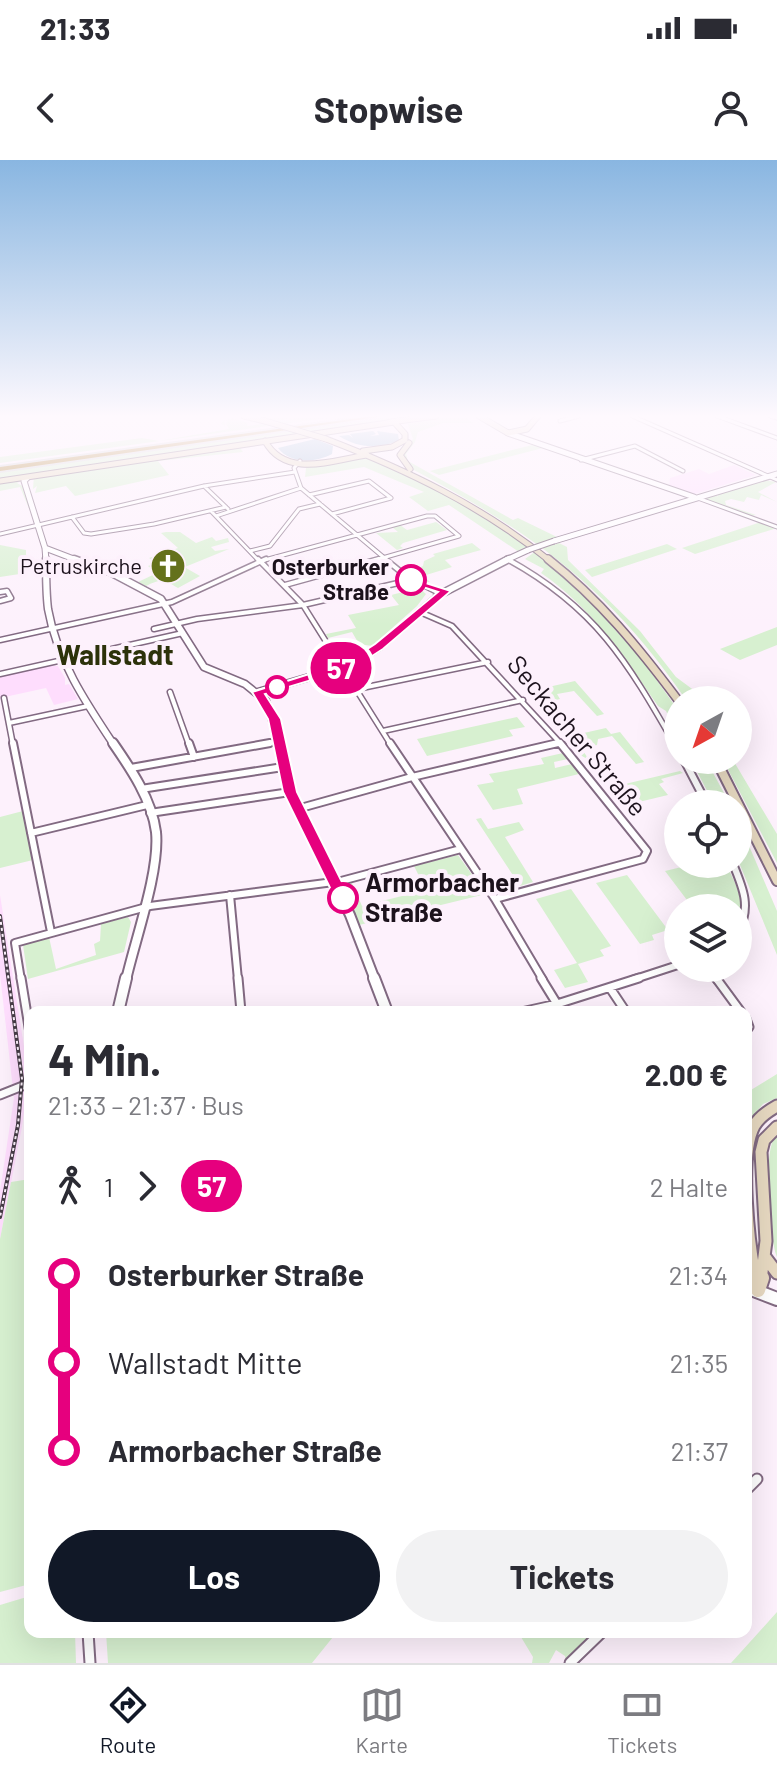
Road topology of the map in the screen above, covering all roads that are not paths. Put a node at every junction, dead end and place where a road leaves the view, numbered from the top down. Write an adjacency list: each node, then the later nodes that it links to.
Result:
1 (29, 486): 18 (street)
2 (204, 486): 12 (street); 17 (street)
3 (347, 486): 9 (street)
4 (377, 486): 15 (street)
5 (437, 486): 44 (main road)
6 (662, 486): 10 (street)
7 (731, 486): 10 (street)
8 (301, 488): 9 (street); 14 (street)
9 (309, 495): 11 (street)
10 (695, 497): 19 (street); 25 (street, bridge)
11 (320, 504): 15 (street); 23 (street)
12 (226, 507): 13 (street); 14 (street)
13 (211, 511): 16 (street); 17 (street)
14 (231, 512): 16 (street)
15 (332, 514): 21 (street)
16 (216, 516): 23 (street)
17 (72, 517): 18 (street)
18 (38, 525): 20 (street); 22 (street)
19 (777, 527)
20 (0, 534)
21 (356, 534): 24 (street); 24 (street); 26 (street)
22 (47, 551): 32 (street); 36 (street)
23 (250, 551): 26 (street)
24 (384, 558): 27 (street); 29 (street)
25 (507, 559): 30 (street); 52 (street)
26 (260, 560): 29 (street); 32 (street)
27 (411, 580): 30 (street); 33 (street)
28 (0, 584): 31 (street)
29 (285, 585): 33 (street)
30 (443, 592): 34 (street)
31 (1, 595)
32 (165, 604): 35 (street); 36 (street)
33 (303, 605): 35 (street); 42 (street)
34 (422, 610): 41 (street, Seckacher Straße); 42 (street)
35 (178, 623): 37 (street); 38 (street)
36 (53, 628): 39 (street); 40 (street)
37 (154, 629)
38 (183, 633): 40 (street); 47 (street)
39 (0, 640)
40 (64, 662): 43 (street); 50 (street)
41 (488, 662): 45 (street); 49 (street, Seckacher Straße)
42 (343, 667): 45 (street); 47 (street)
43 (0, 674)
44 (667, 686)
45 (357, 689): 53 (street)
46 (170, 692): 56 (street)
47 (258, 692): 54 (street)
48 (4, 698): 51 (street)
49 (523, 700): 53 (street); 55 (street, Seckacher Straße)
50 (88, 706): 51 (street); 58 (street)
51 (9, 723): 65 (street)
52 (664, 726)
53 (383, 731): 60 (street)
54 (278, 741): 56 (street); 57 (street)
55 (560, 742): 60 (street); 70 (street, Seckacher Straße)
56 (194, 757): 58 (street)
57 (283, 767): 61 (street); 62 (street)
58 (131, 768): 61 (street)
59 (723, 774): 67 (main road)
60 (412, 777): 64 (street); 66 (street)
61 (141, 789): 63 (street)
62 (290, 792): 63 (street); 64 (street)
63 (148, 809): 65 (street); 71 (street)
64 (297, 809): 68 (street)
65 (31, 833): 72 (street)
66 (461, 849): 68 (street); 70 (street)
67 (777, 881)
68 (335, 882): 69 (street); 80 (street)
69 (230, 895): 71 (street); 79 (street)
70 (495, 899): 76 (street)
71 (141, 908): 72 (street); 78 (street)
72 (51, 932): 77 (street)
73 (664, 970): 75 (street)
74 (719, 982): 83 (street)
75 (610, 988): 76 (street); 82 (street)
76 (557, 1004): 81 (street)
77 (26, 1006)
78 (119, 1006)
79 (240, 1006)
80 (385, 1006)
81 (548, 1006)
82 (622, 1006)
83 (737, 1006)
84 (24, 1085): 85 (street)
85 (0, 1095)
86 (777, 1106): 88 (main road)
87 (777, 1127): 89 (main road)
88 (752, 1133)
89 (765, 1257): 90 (main road); 91 (main road)
90 (777, 1273)
91 (752, 1289): 92 (street); 93 (street)
92 (777, 1291)
93 (777, 1299)
94 (757, 1479): 95 (street)
95 (752, 1484)
96 (88, 1638): 98 (street)
97 (596, 1638): 99 (street)
98 (90, 1663)
99 (570, 1663)

